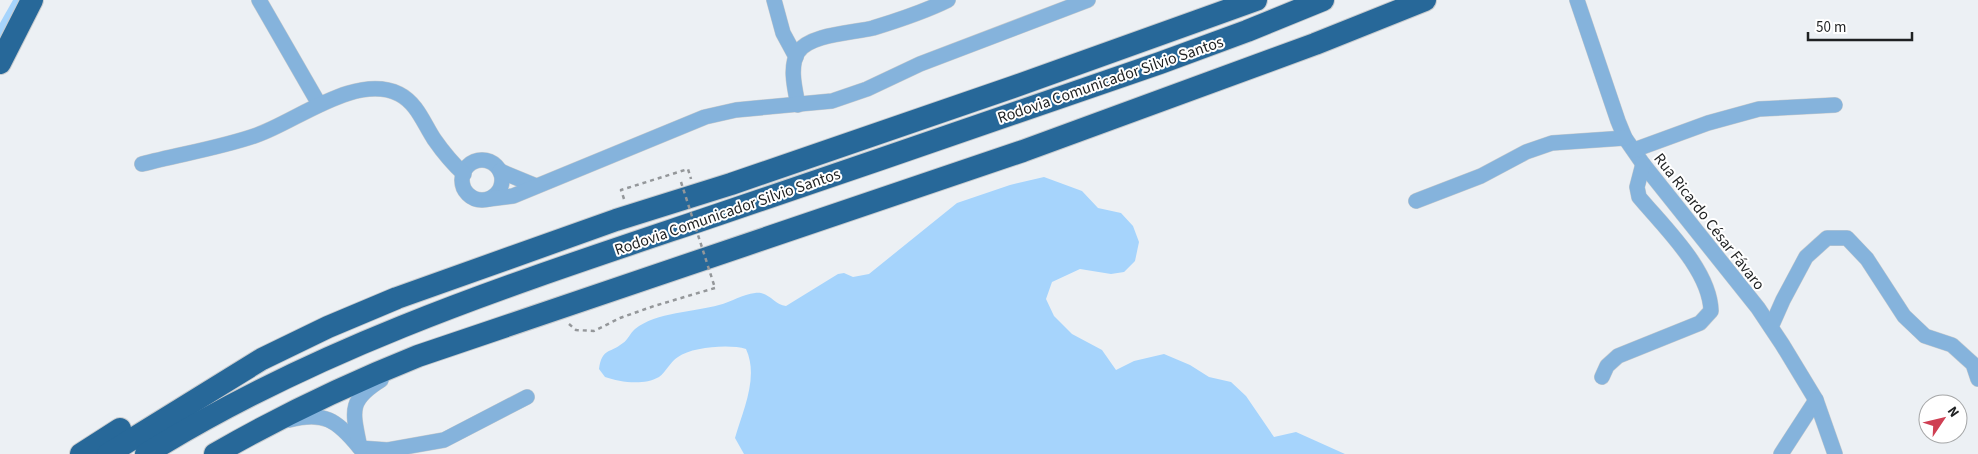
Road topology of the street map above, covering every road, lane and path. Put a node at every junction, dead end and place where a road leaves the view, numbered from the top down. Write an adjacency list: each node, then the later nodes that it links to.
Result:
1 (32, 0): 11 (highway)
2 (259, 0): 12 (street)
3 (774, 0): 10 (street)
4 (948, 0): 10 (street)
5 (1088, 0): 13 (street)
6 (1256, 0): 22 (highway, Rodovia Comunicador Silvio Santos)
7 (1323, 0): 38 (highway, Rodovia Comunicador Silvio Santos)
8 (1425, 0): 26 (highway)
9 (1577, 0): 15 (street, Rua Ricardo César Fávaro)
10 (796, 56): 13 (street)
11 (0, 63)
12 (319, 104): 16 (street); 19 (street)
13 (798, 105): 21 (street)
14 (1835, 105): 15 (street)
15 (1630, 144): 17 (street, Rua Ricardo César Fávaro); 25 (street)
16 (142, 164)
17 (1642, 164): 27 (street, Rua Ricardo César Fávaro); 30 (street)
18 (500, 171): 19 (street); 21 (street); 24 (street)
19 (464, 174): 24 (street)
20 (673, 185): 22 (path)
21 (536, 186): 24 (street)
22 (688, 188): 23 (path); 26 (path, bridge); 29 (highway, Rodovia Comunicador Silvio Santos)
23 (631, 197)
24 (489, 199)
25 (1416, 201)
26 (554, 310): 28 (highway)
27 (1771, 327): 31 (street); 33 (street, Rua Ricardo César Fávaro)
28 (418, 356): 34 (highway); 35 (street)
29 (262, 359): 36 (highway); 37 (highway, Rodovia Comunicador Silvio Santos)
30 (1602, 377)
31 (1978, 379)
32 (527, 397): 35 (street)
33 (1816, 400): 40 (street); 41 (street, Rua Ricardo César Fávaro)
34 (263, 426): 35 (street); 39 (highway)
35 (362, 451)
36 (81, 454)
37 (108, 454)
38 (146, 454)
39 (215, 454)
40 (1781, 454)
41 (1835, 454)

